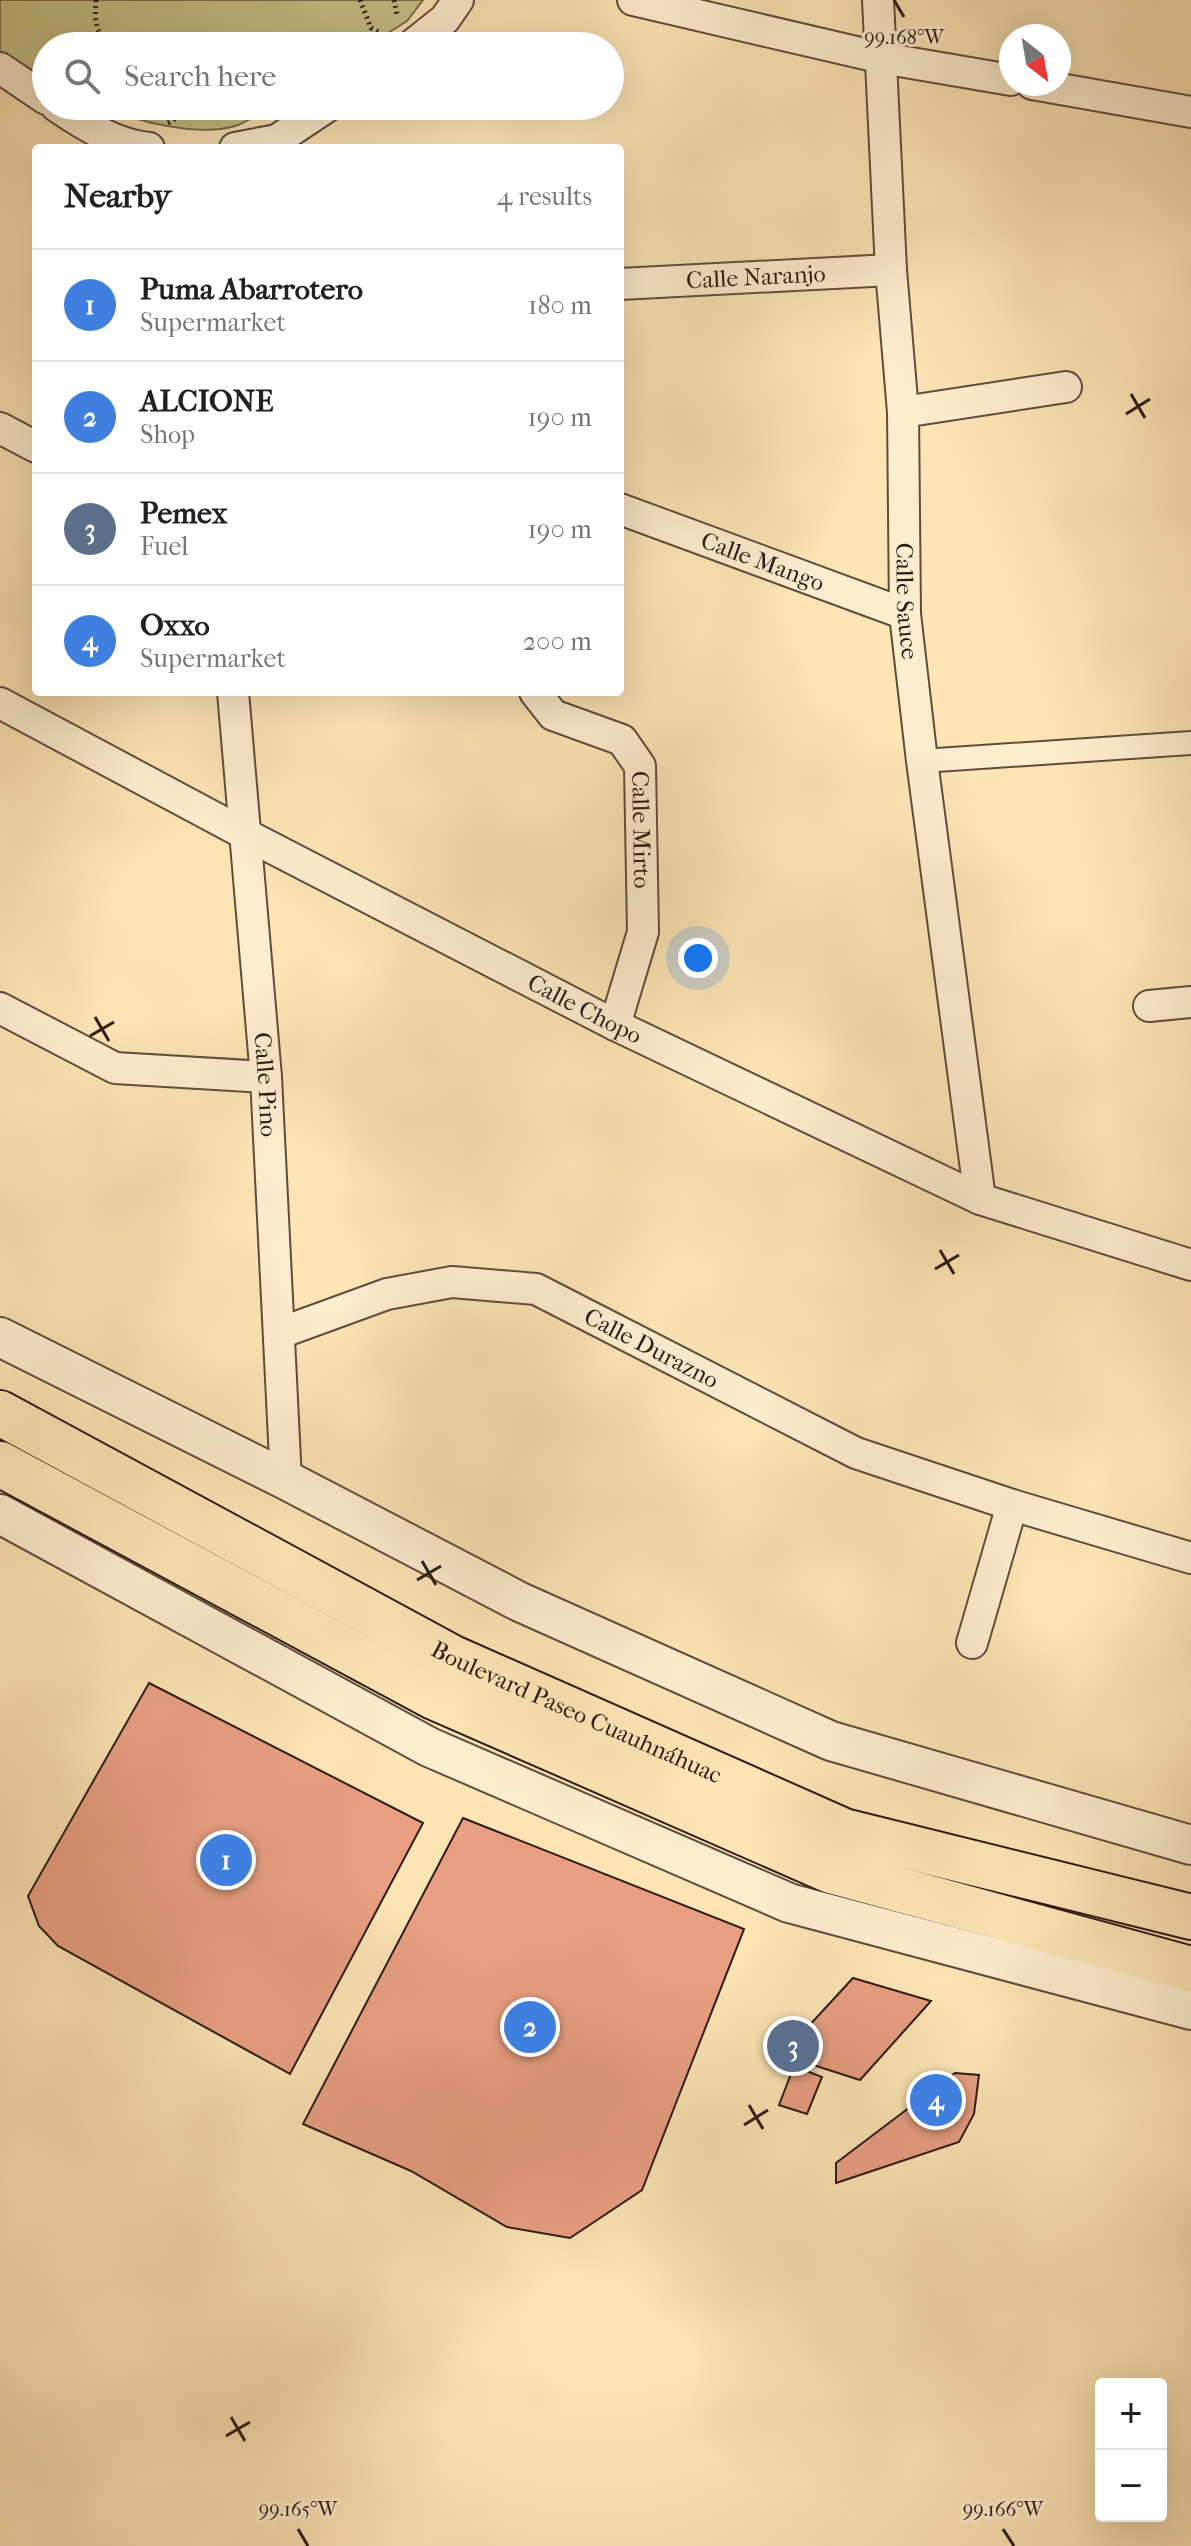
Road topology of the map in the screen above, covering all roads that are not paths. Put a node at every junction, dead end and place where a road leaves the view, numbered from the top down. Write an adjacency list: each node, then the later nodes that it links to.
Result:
1 (458, 0): 4 (street)
2 (633, 0): 5 (street)
3 (878, 0): 5 (street, Calle Sauce)
4 (429, 32)
5 (882, 58): 7 (street); 15 (street, Calle Sauce)
6 (0, 68): 8 (street)
7 (999, 78)
8 (32, 90)
9 (1071, 91): 10 (street)
10 (1191, 112)
11 (77, 120): 13 (street)
12 (307, 120): 14 (street)
13 (125, 144)
14 (256, 144)
15 (891, 270): 16 (street, Calle Naranjo); 18 (street, Calle Sauce)
16 (624, 284)
17 (1066, 387): 18 (street)
18 (903, 412): 22 (street, Calle Sauce)
19 (0, 428): 20 (street)
20 (32, 445)
21 (624, 510): 22 (street, Calle Mango)
22 (905, 614): 27 (street, Calle Sauce)
23 (233, 696): 28 (street, Calle Pino)
24 (538, 696): 32 (street, Calle Mirto)
25 (0, 703): 28 (street, Calle Chopo)
26 (1191, 743): 27 (street)
27 (922, 761): 34 (street, Calle Sauce)
28 (247, 835): 32 (street, Calle Chopo); 33 (street, Calle Pino)
29 (1191, 1002): 30 (street)
30 (1149, 1006)
31 (0, 1008): 33 (street)
32 (615, 1025): 34 (street, Calle Chopo)
33 (266, 1077): 36 (street, Calle Pino)
34 (980, 1199): 35 (street, Calle Chopo)
35 (1191, 1265)
36 (280, 1333): 40 (street, Calle Pino); 41 (street, Calle Durazno)
37 (0, 1337): 40 (street)
38 (0, 1413): 46 (main road, Boulevard Paseo Cuauhnáhuac)
39 (0, 1464): 47 (main road, Boulevard Paseo Cuauhnáhuac)
40 (286, 1480): 45 (street)
41 (1012, 1505): 43 (street, Calle Durazno); 44 (street)
42 (0, 1514): 48 (street)
43 (1191, 1558)
44 (972, 1643)
45 (1191, 1845)
46 (1191, 1917)
47 (1191, 1969)
48 (1191, 2010)

